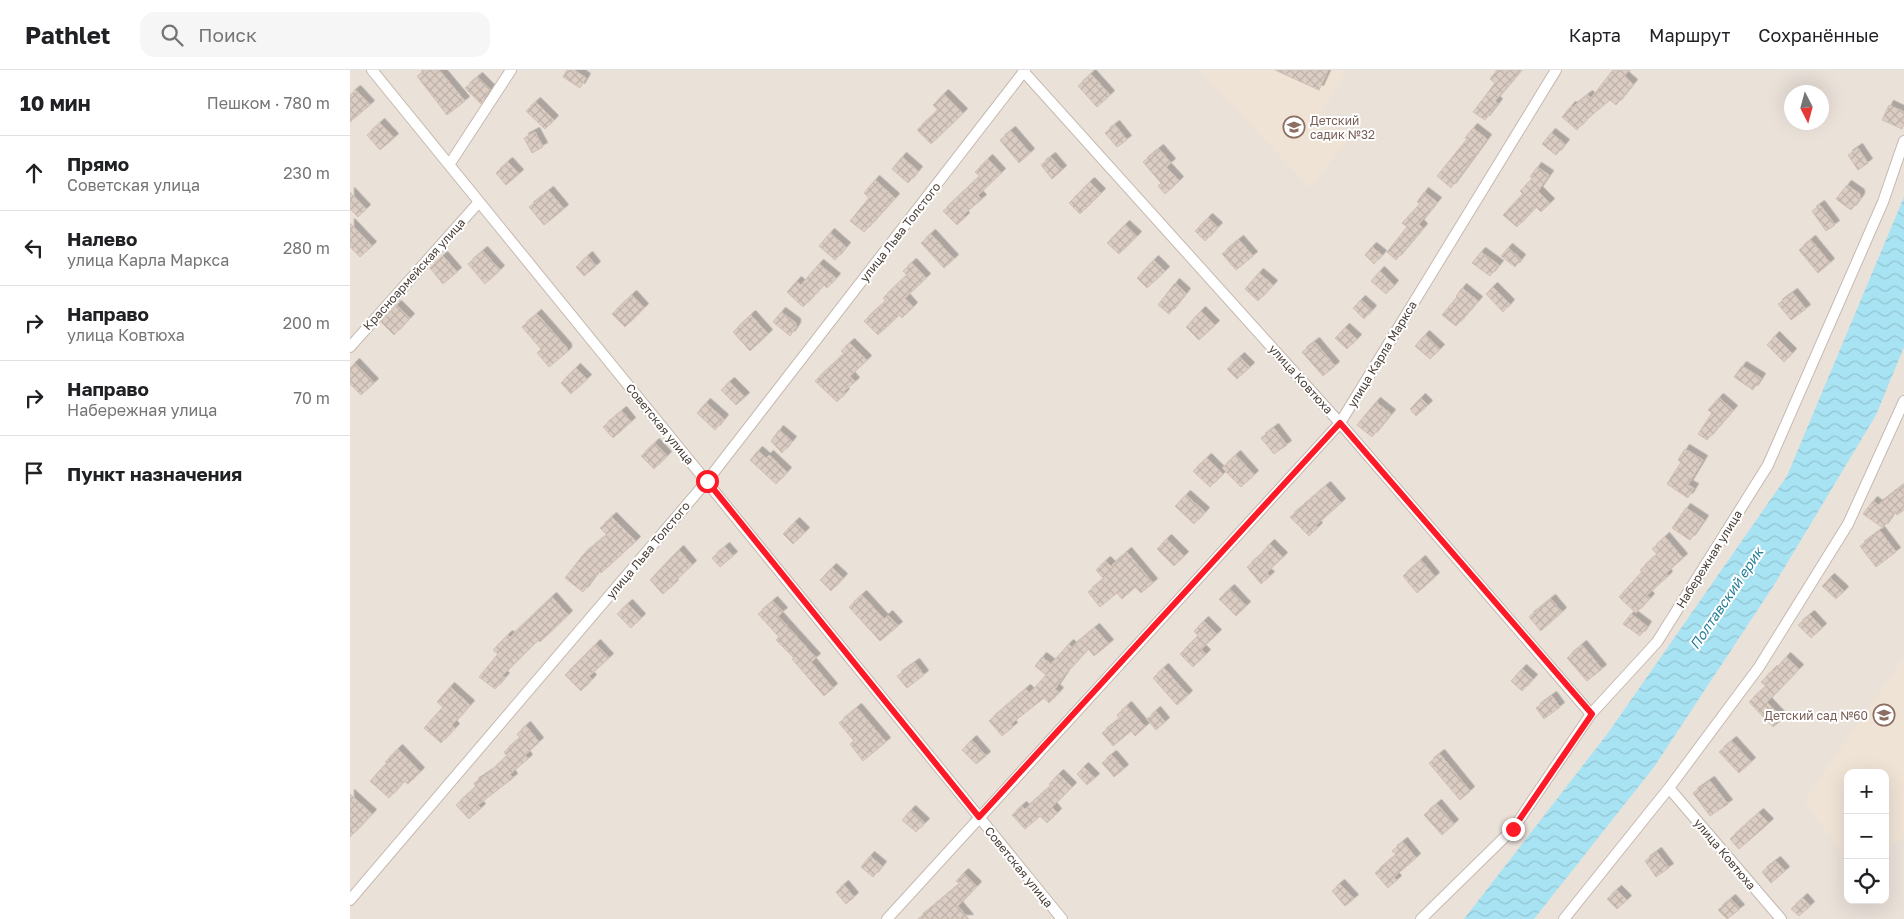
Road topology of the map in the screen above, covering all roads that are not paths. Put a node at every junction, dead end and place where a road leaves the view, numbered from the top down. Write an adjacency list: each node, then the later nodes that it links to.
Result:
1 (372, 70): 6 (street, Советская улица)
2 (510, 70): 6 (street)
3 (1556, 70): 10 (street, улица Карла Маркса)
4 (1024, 71): 10 (street, улица Ковтюха); 11 (street, улица Льва Толстого)
5 (1904, 141): 12 (street, Набережная улица)
6 (449, 165): 7 (street, Советская улица)
7 (479, 202): 8 (street, Красноармейская улица); 11 (street, Советская улица)
8 (350, 347)
9 (1904, 401): 13 (street)
10 (1340, 423): 12 (street, улица Ковтюха); 14 (street, улица Карла Маркса)
11 (707, 481): 14 (street, Советская улица); 15 (street, улица Льва Толстого)
12 (1592, 714): 18 (street, Набережная улица)
13 (1669, 788): 19 (street); 20 (street, улица Ковтюха)
14 (979, 817): 16 (street, улица Карла Маркса); 17 (street, Советская улица)
15 (350, 900)
16 (887, 919)
17 (1062, 919)
18 (1421, 919)
19 (1564, 919)
20 (1781, 919)

